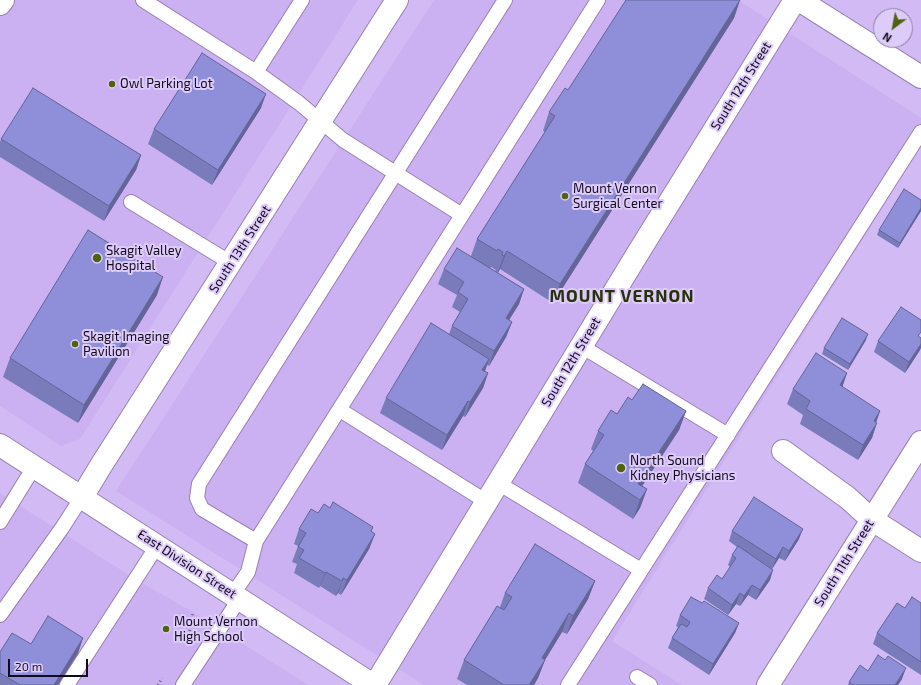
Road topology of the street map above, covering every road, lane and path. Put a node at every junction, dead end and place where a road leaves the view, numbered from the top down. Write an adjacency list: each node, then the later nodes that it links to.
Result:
1 (3, 0): 9 (street)
2 (143, 0): 10 (lane)
3 (302, 0): 10 (lane)
4 (397, 0): 12 (street, South 13th Street)
5 (505, 0): 14 (lane)
6 (598, 0): 16 (lane)
7 (795, 0): 18 (street, South 12th Street)
8 (799, 0): 11 (street)
9 (0, 4)
10 (256, 72): 12 (lane)
11 (921, 77)
12 (320, 121): 14 (lane); 17 (street, South 13th Street)
13 (921, 132): 20 (lane)
14 (396, 173): 16 (lane); 30 (lane)
15 (131, 202): 17 (lane)
16 (462, 216): 19 (lane)
17 (231, 263): 26 (street, South 13th Street)
18 (581, 346): 20 (lane); 25 (street, South 12th Street)
19 (340, 410): 27 (lane); 30 (lane)
20 (728, 434): 33 (lane)
21 (921, 442): 28 (street, South 11th Street)
22 (0, 445): 24 (street, East Division Street)
23 (783, 451): 28 (street)
24 (34, 467): 26 (street, East Division Street); 29 (lane)
25 (498, 483): 27 (street, South 12th Street); 33 (lane)
26 (82, 497): 31 (street, East Division Street); 35 (lane)
27 (486, 502): 39 (street, South 12th Street)
28 (872, 519): 32 (street); 42 (street, South 11th Street)
29 (0, 522)
30 (256, 541): 34 (lane)
31 (157, 546): 34 (street, East Division Street); 37 (lane)
32 (921, 551)
33 (641, 570): 40 (lane)
34 (236, 596): 38 (lane); 39 (street, East Division Street)
35 (0, 614)
36 (637, 677): 41 (lane)
37 (67, 685)
38 (183, 685)
39 (374, 685)
40 (568, 685)
41 (650, 685)
42 (768, 685)

